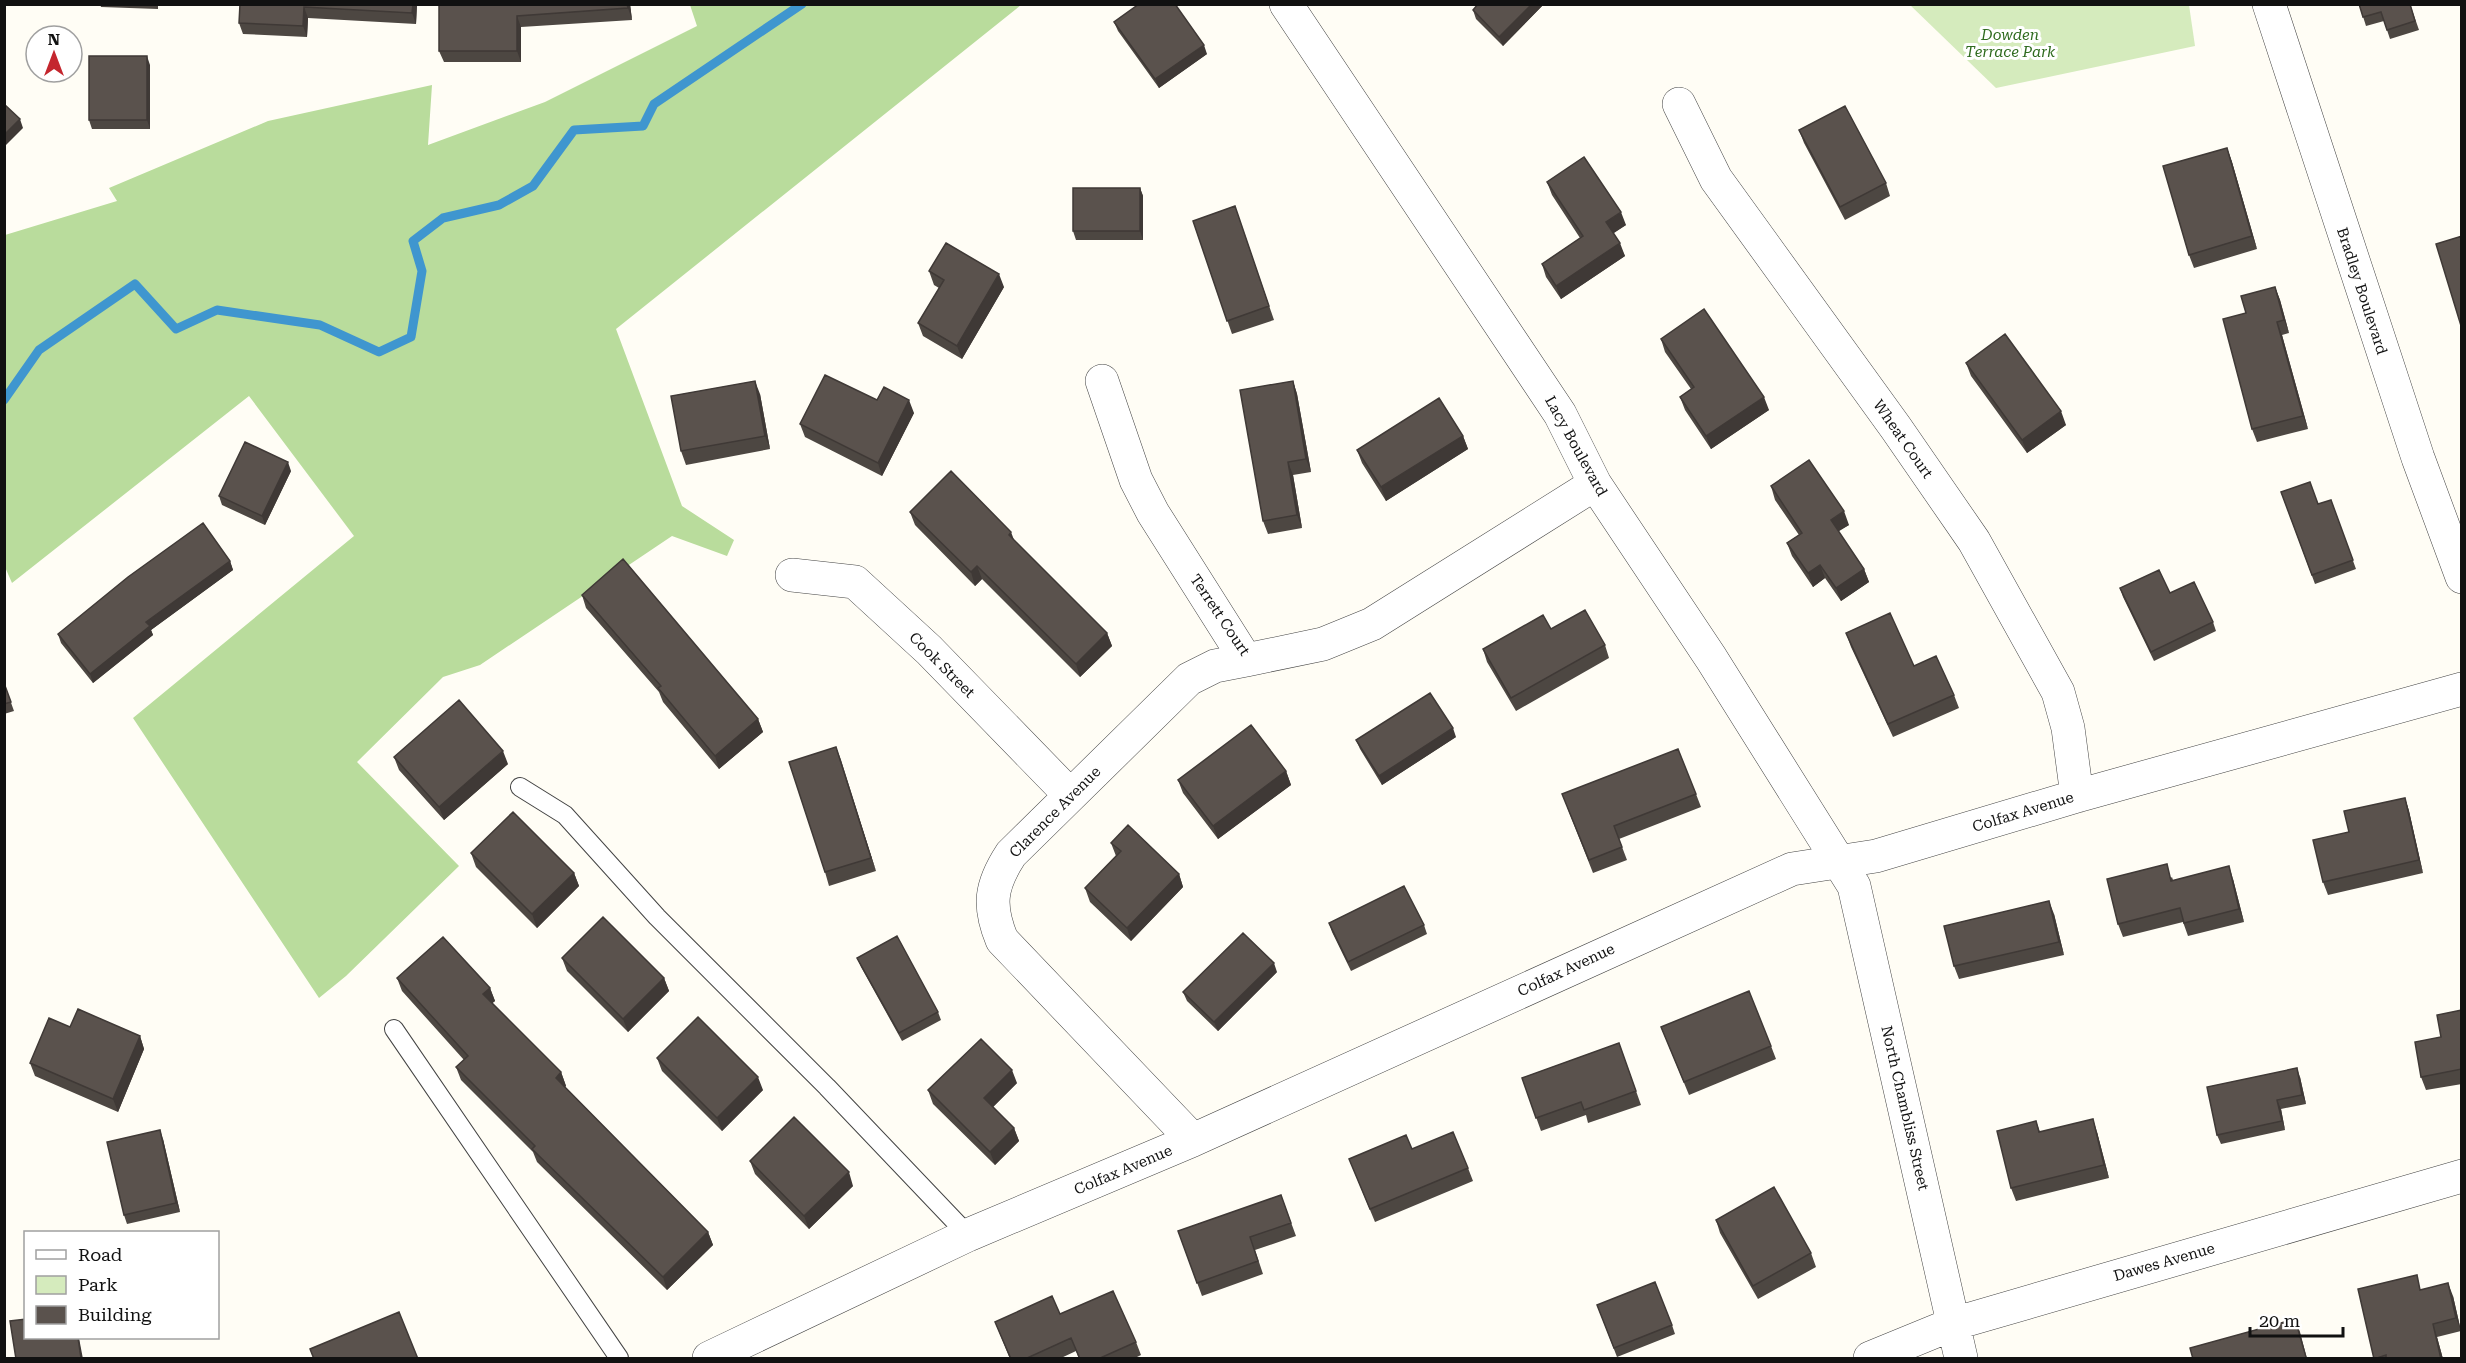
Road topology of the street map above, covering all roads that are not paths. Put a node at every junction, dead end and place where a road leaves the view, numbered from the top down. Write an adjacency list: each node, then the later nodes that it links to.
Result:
1 (1286, 4): 5 (street, Lacy Boulevard)
2 (2269, 4): 7 (street, Bradley Boulevard)
3 (1679, 104): 12 (street, Wheat Court)
4 (1102, 381): 8 (street, Terrett Court)
5 (1594, 484): 8 (street, Terrett Court); 13 (street, Lacy Boulevard)
6 (792, 575): 11 (street, Cook Street)
7 (2462, 577)
8 (1246, 660): 11 (street, Clarence Avenue)
9 (2462, 689): 12 (street, Colfax Avenue)
10 (520, 787): 17 (lane)
11 (1070, 795): 15 (street, Clarence Avenue)
12 (2077, 796): 13 (street, Colfax Avenue)
13 (1838, 862): 15 (street, Colfax Avenue); 18 (street, North Chambliss Street)
14 (394, 1029): 19 (lane)
15 (1194, 1140): 17 (street, Colfax Avenue)
16 (2462, 1176): 18 (street, Dawes Avenue)
17 (968, 1235): 20 (street, Colfax Avenue)
18 (1953, 1324): 21 (street, Dawes Avenue); 22 (street, North Chambliss Street)
19 (619, 1359)
20 (709, 1359)
21 (1870, 1359)
22 (1961, 1359)

